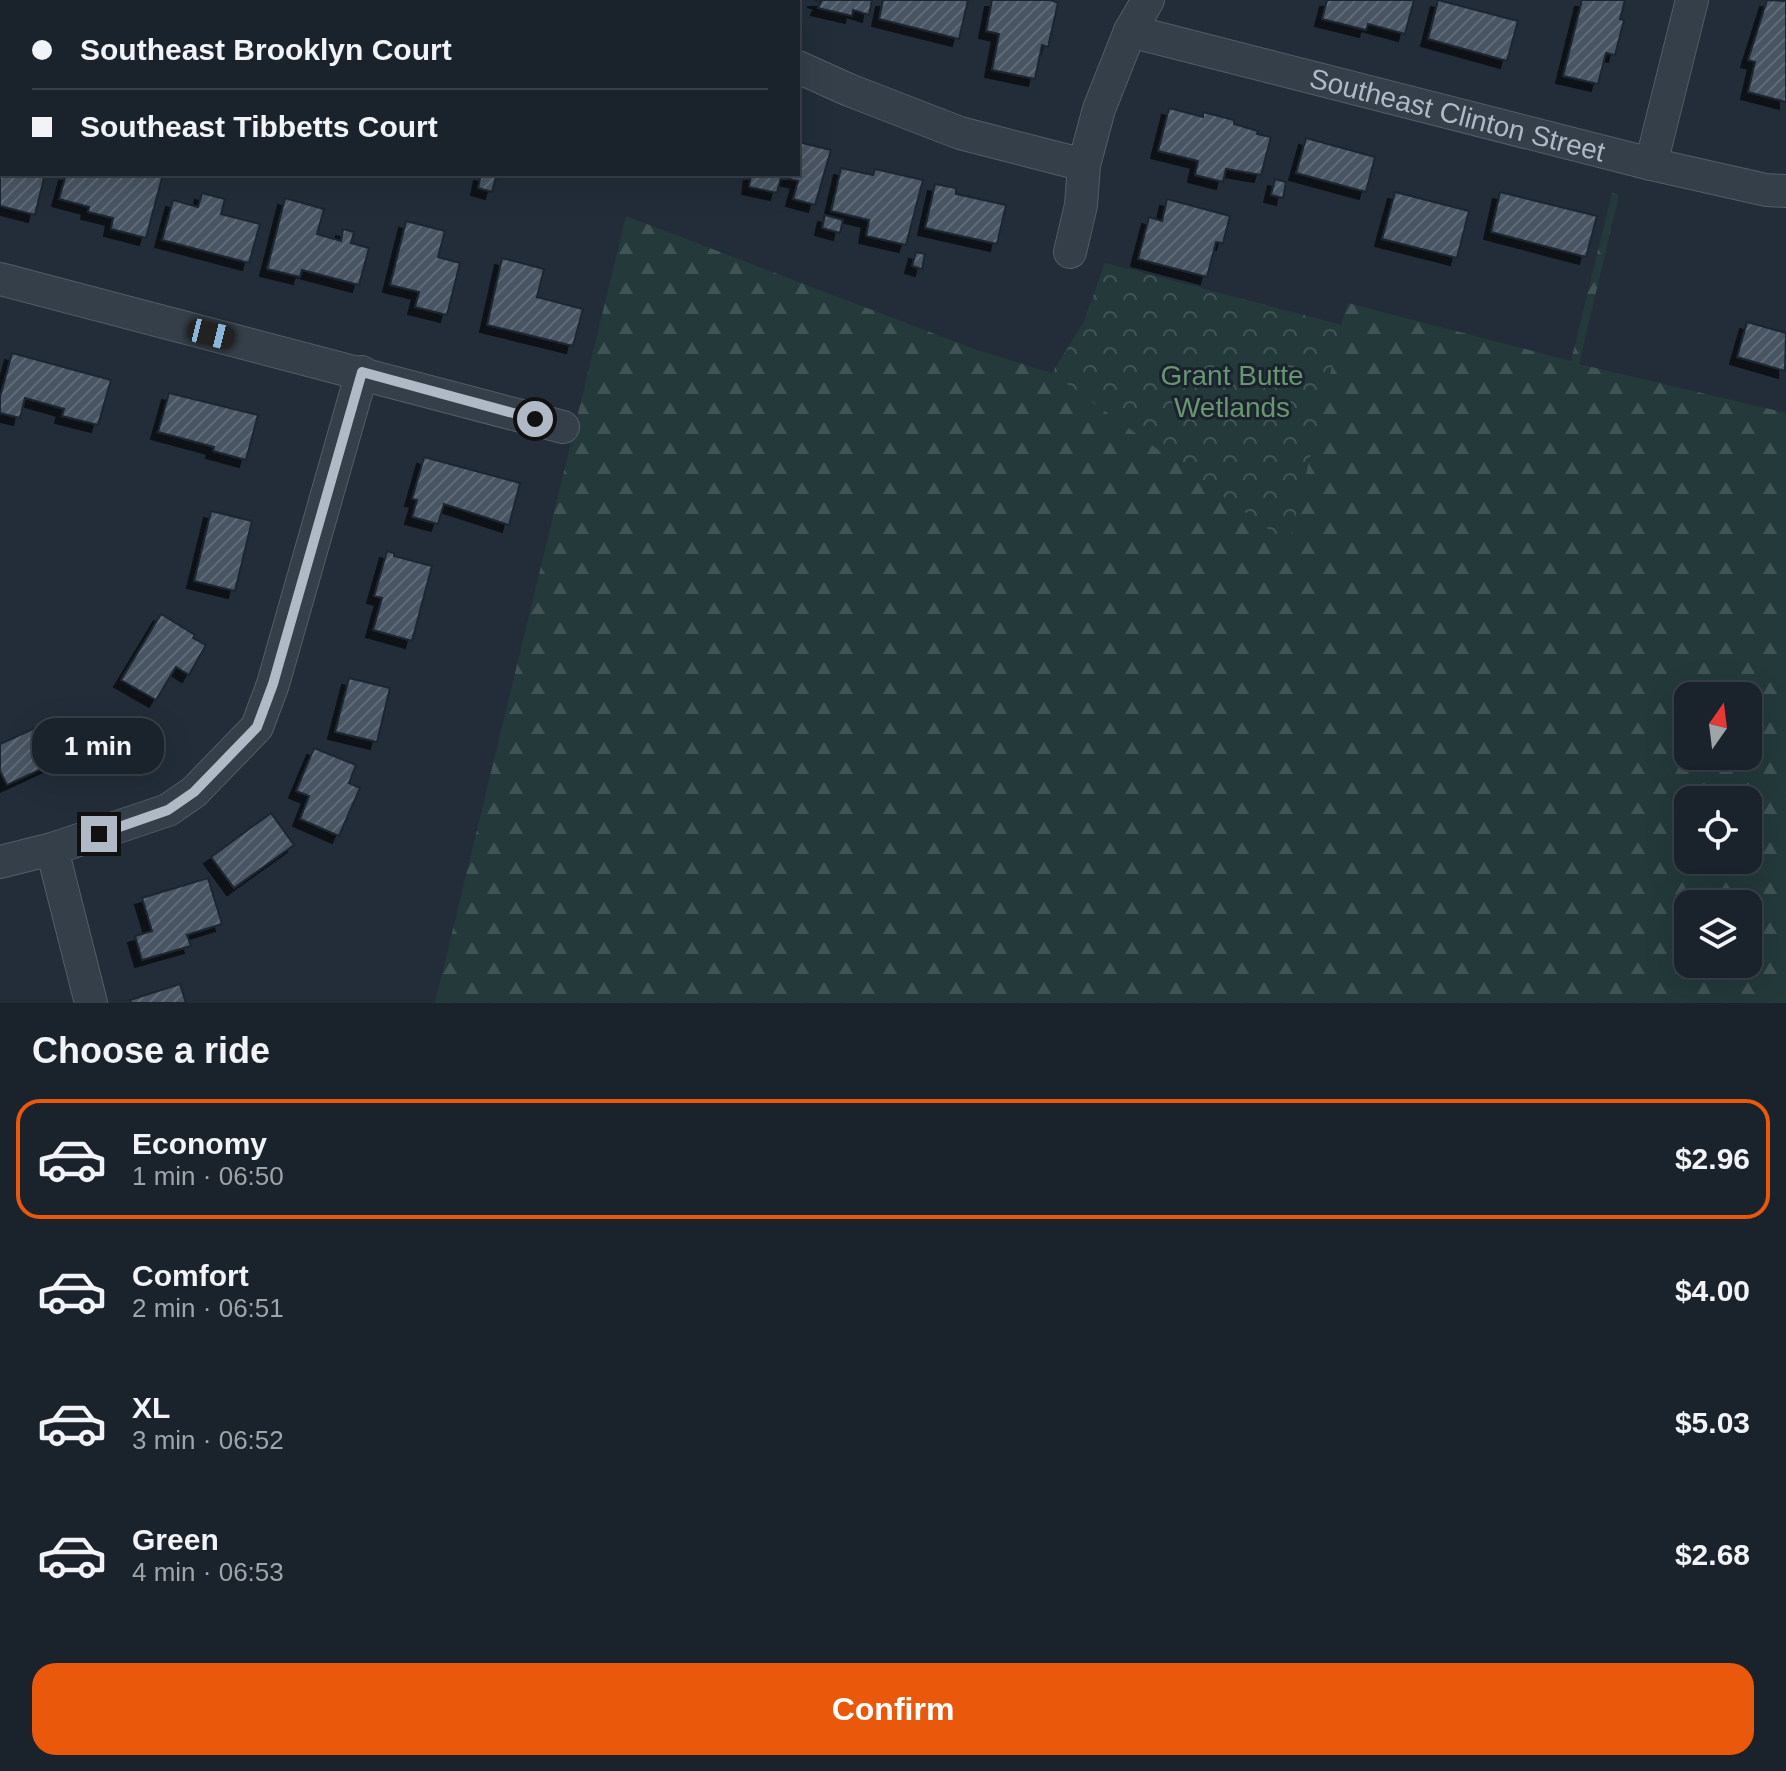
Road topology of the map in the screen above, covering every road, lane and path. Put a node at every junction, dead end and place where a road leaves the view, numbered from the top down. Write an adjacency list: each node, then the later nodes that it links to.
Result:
1 (1148, 0): 3 (street)
2 (1692, 0): 5 (street)
3 (1130, 31): 5 (street, Southeast Clinton Street); 6 (street)
4 (800, 68): 6 (street)
5 (1651, 164): 7 (street, Southeast Clinton Street)
6 (1084, 165): 8 (street)
7 (1786, 191)
8 (1070, 252)
9 (0, 279): 10 (street)
10 (362, 372): 11 (street); 12 (street)
11 (563, 427)
12 (52, 849): 13 (street); 14 (street)
13 (0, 862)
14 (91, 1003)

